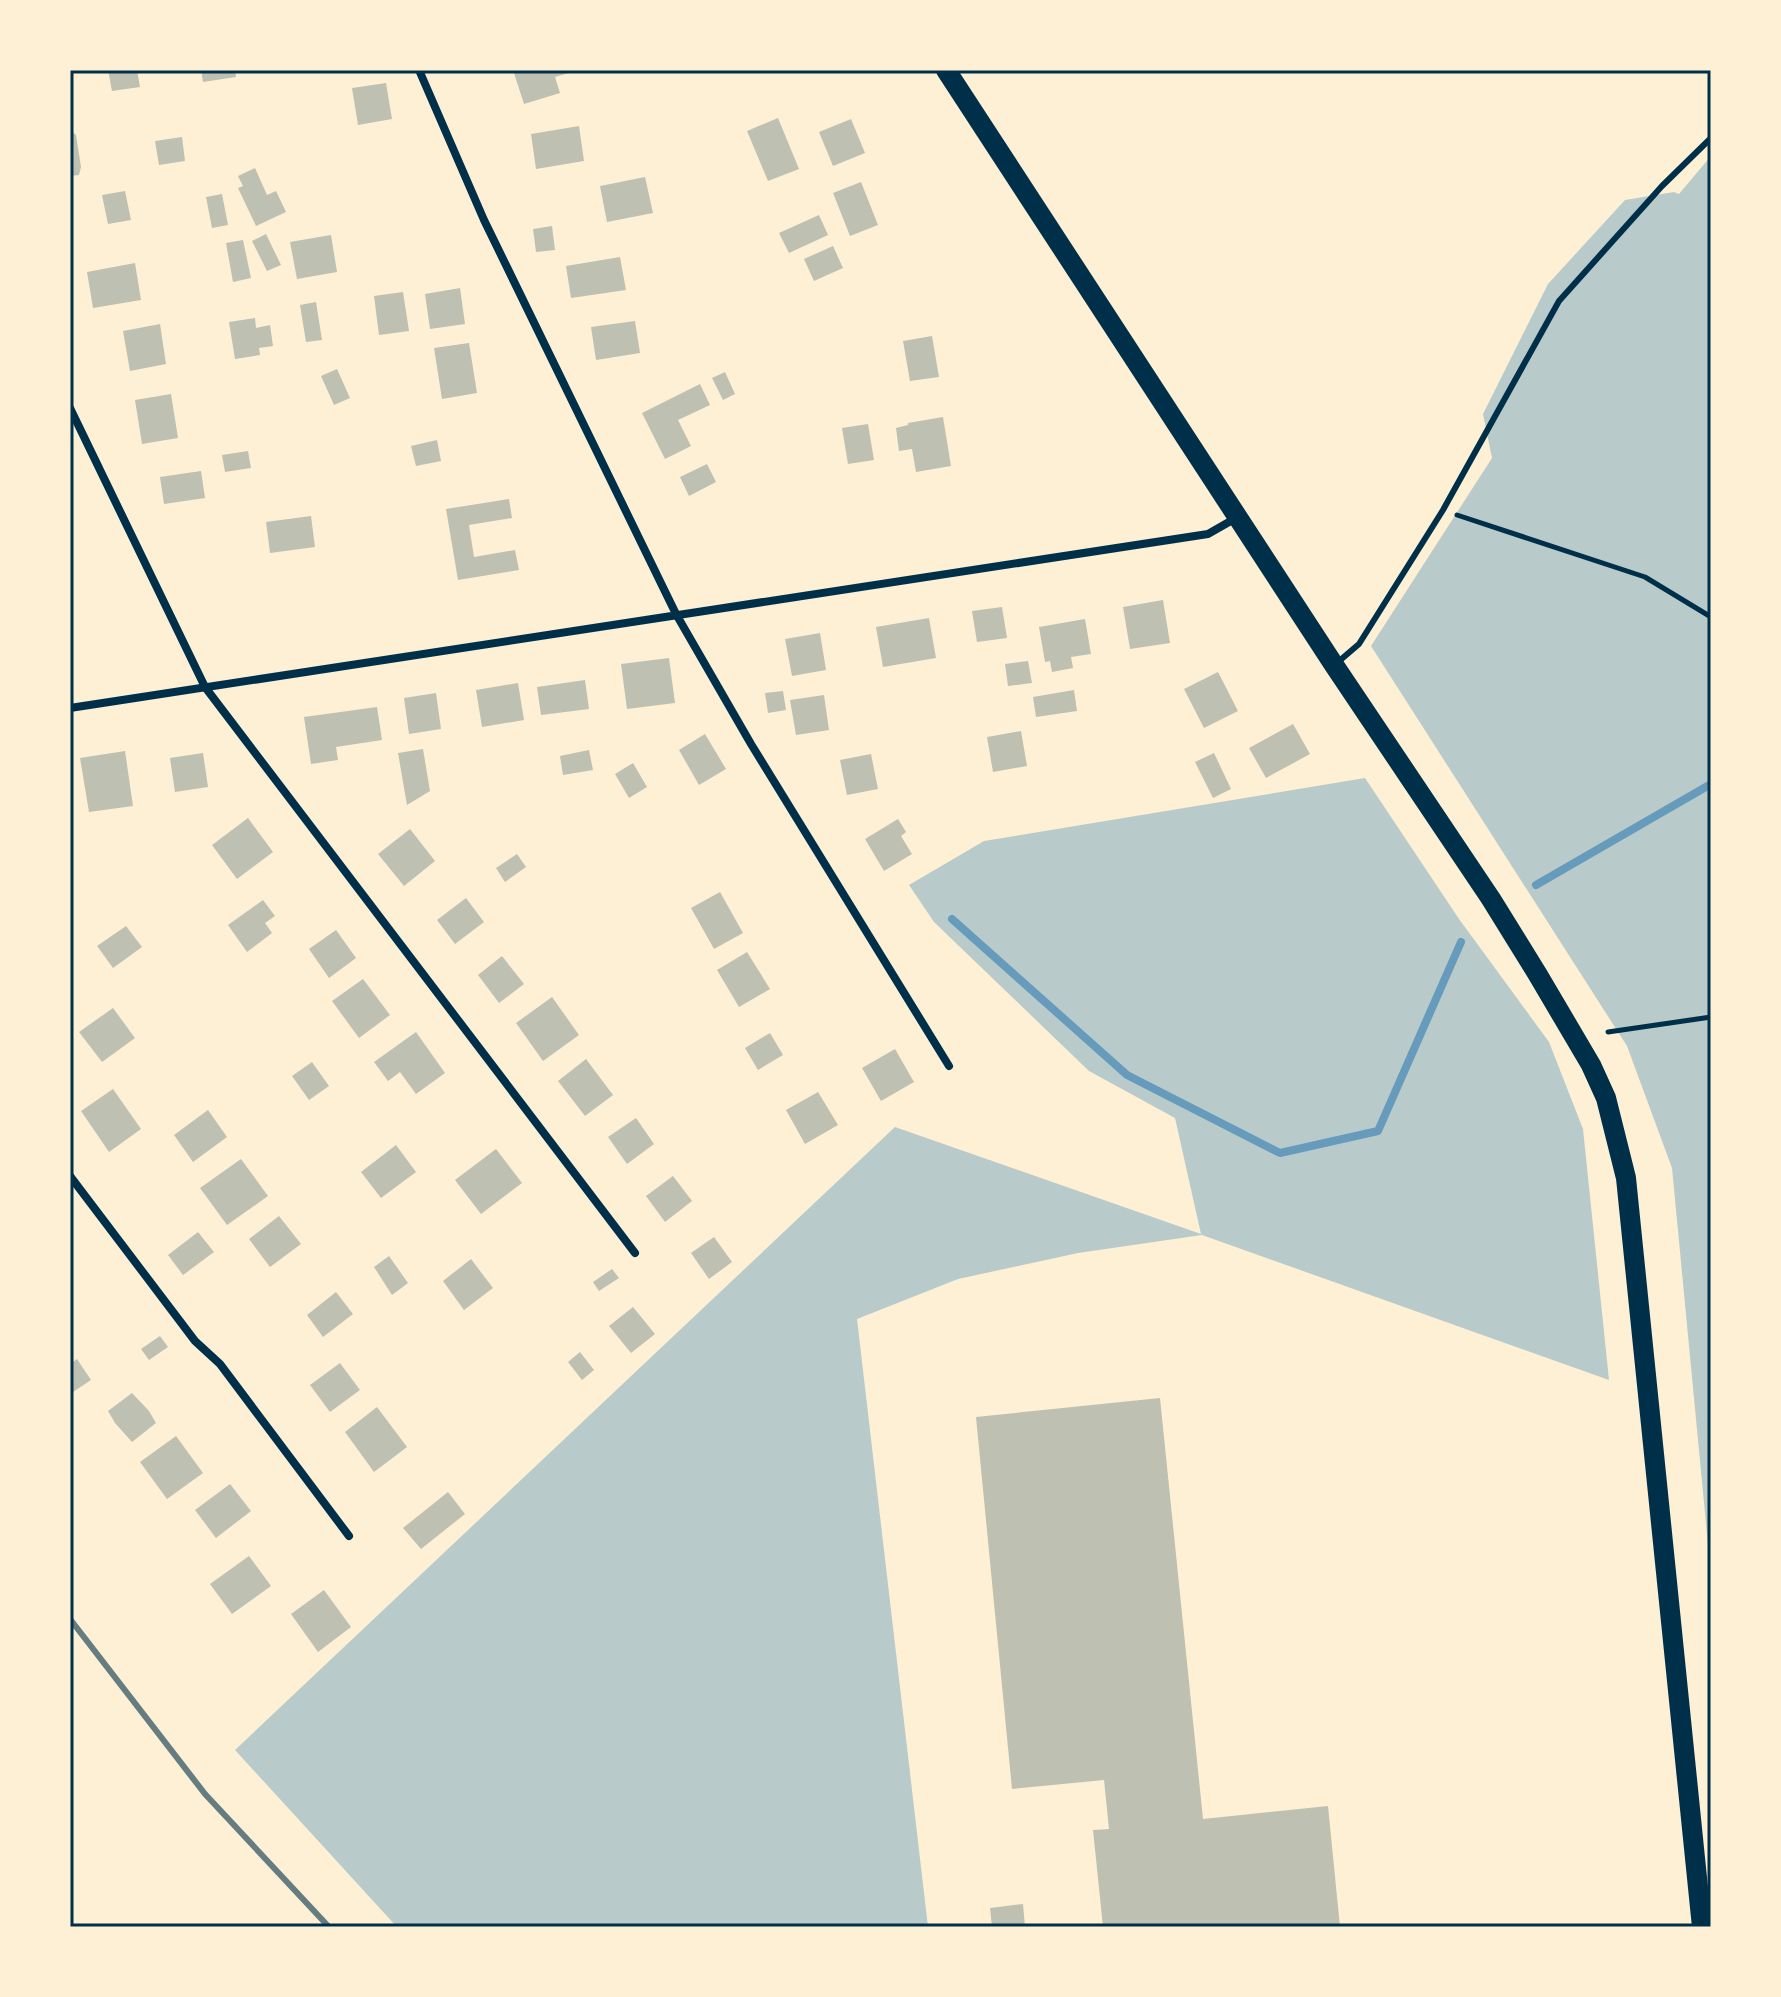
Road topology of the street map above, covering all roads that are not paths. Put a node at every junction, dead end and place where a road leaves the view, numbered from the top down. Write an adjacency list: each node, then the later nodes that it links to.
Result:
1 (419, 70): 6 (street)
2 (946, 70): 5 (main road)
3 (1711, 138): 7 (lane)
4 (70, 408): 8 (street)
5 (1238, 517): 6 (street); 7 (main road)
6 (676, 614): 8 (street); 10 (street)
7 (1334, 665): 14 (main road)
8 (205, 687): 9 (street); 12 (street)
9 (70, 708)
10 (949, 1066)
11 (70, 1176): 13 (street)
12 (635, 1253)
13 (349, 1536)
14 (1702, 1927)

